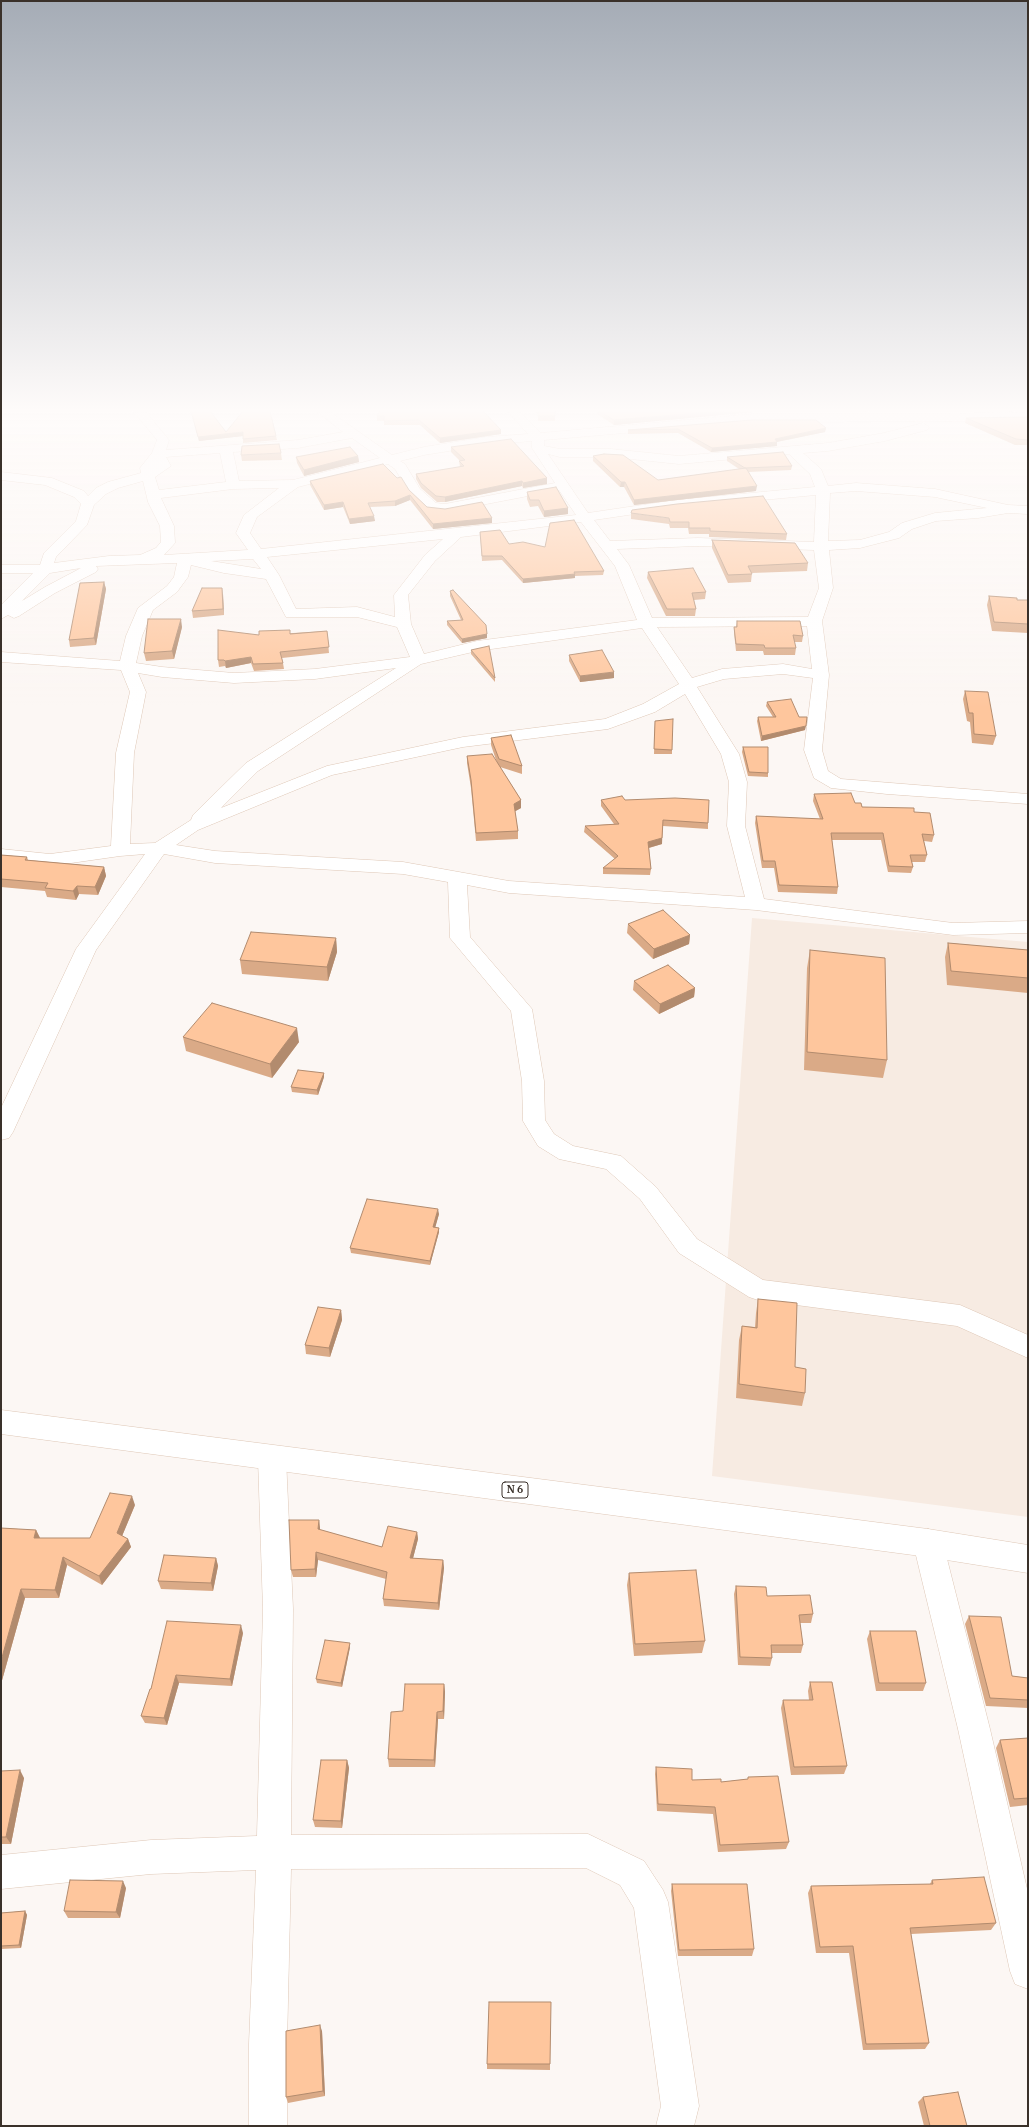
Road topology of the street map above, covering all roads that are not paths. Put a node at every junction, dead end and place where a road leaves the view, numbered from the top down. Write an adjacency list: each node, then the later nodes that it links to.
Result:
1 (86, 510): 17 (street)
2 (160, 510): 14 (street)
3 (257, 510): 12 (street)
4 (579, 510): 8 (street)
5 (632, 510): 8 (street)
6 (822, 510): 11 (street)
7 (1000, 510): 11 (street)
8 (584, 517): 9 (street); 10 (street)
9 (458, 532): 12 (street); 24 (street)
10 (606, 545): 11 (street); 23 (street)
11 (821, 546): 21 (street)
12 (257, 554): 15 (street); 18 (street)
13 (109, 560): 14 (street); 17 (street); 19 (street)
14 (143, 560): 15 (street); 19 (street)
15 (185, 560): 18 (street); 27 (street)
16 (1, 569): 17 (street)
17 (46, 569): 20 (street)
18 (272, 575): 24 (street)
19 (71, 579): 22 (street)
20 (1, 614)
21 (814, 621): 23 (street); 29 (street)
22 (1, 623)
23 (646, 623): 26 (street); 30 (street)
24 (403, 624): 26 (street)
25 (1, 657): 27 (street)
26 (419, 660): 28 (street); 33 (street)
27 (127, 666): 28 (street); 31 (street)
28 (162, 672): 31 (street)
29 (821, 675): 30 (street); 32 (street)
30 (688, 685): 33 (street); 39 (street)
31 (138, 692): 35 (street)
32 (1028, 799)
33 (192, 826): 34 (street); 37 (street)
34 (159, 848): 35 (street); 37 (street); 41 (street)
35 (120, 850): 36 (street)
36 (1, 854)
37 (215, 857): 38 (street)
38 (457, 878): 39 (street); 42 (street)
39 (756, 904): 40 (street)
40 (1028, 927)
41 (1, 1132)
42 (1028, 1347)
43 (1, 1422): 44 (street, N 6)
44 (272, 1459): 45 (street, N 6); 47 (street)
45 (928, 1543): 46 (street, N 6); 49 (street)
46 (1028, 1559)
47 (274, 1852): 48 (street); 50 (street); 51 (street)
48 (1, 1872)
49 (1028, 1971)
50 (268, 2126)
51 (675, 2126)

